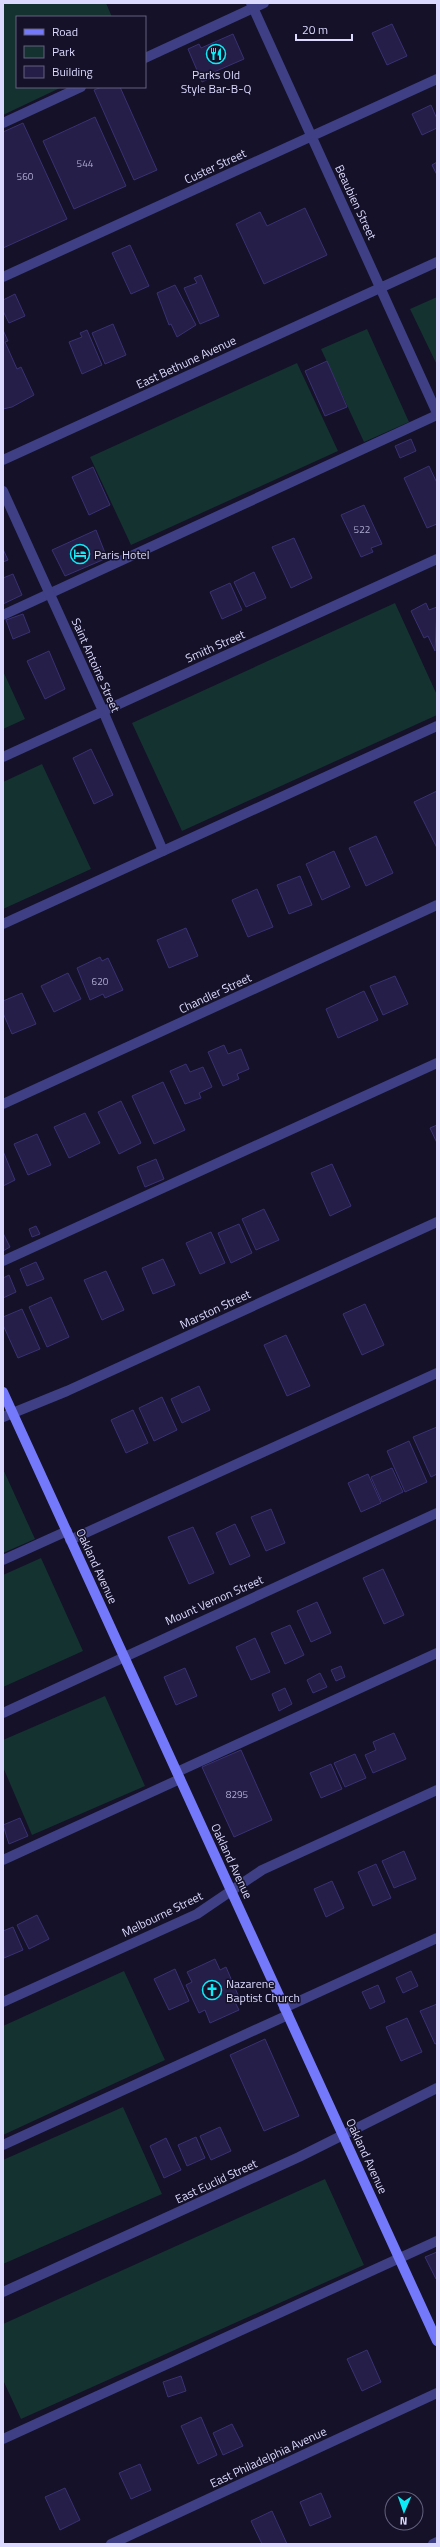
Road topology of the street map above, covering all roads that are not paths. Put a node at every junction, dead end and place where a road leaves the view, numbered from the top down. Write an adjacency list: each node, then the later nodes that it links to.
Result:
1 (264, 3): 2 (street)
2 (252, 5): 3 (street); 7 (street, Beaubien Street)
3 (146, 58)
4 (437, 79): 7 (street, Custer Street)
5 (79, 88): 6 (street)
6 (3, 123)
7 (311, 136): 9 (street, Custer Street); 10 (street, Beaubien Street)
8 (437, 262): 10 (street, East Bethune Avenue)
9 (3, 277)
10 (380, 287): 11 (street, Beaubien Street); 12 (street, East Bethune Avenue)
11 (437, 414): 15 (street)
12 (3, 460)
13 (3, 491): 15 (street, Saint Antoine Street)
14 (437, 559): 17 (street, Smith Street)
15 (50, 594): 16 (street); 17 (street, Saint Antoine Street)
16 (3, 615)
17 (103, 711): 19 (street, Smith Street); 20 (street, Saint Antoine Street)
18 (437, 726): 20 (street)
19 (3, 757)
20 (162, 851): 22 (street)
21 (437, 905): 24 (street, Chandler Street)
22 (3, 924)
23 (437, 1063): 26 (street)
24 (3, 1104)
25 (437, 1222): 29 (street, Marston Street)
26 (3, 1261)
27 (437, 1373): 31 (street)
28 (3, 1392): 29 (street, Oakland Avenue)
29 (8, 1415): 31 (street, Oakland Avenue)
30 (437, 1513): 34 (street, Mount Vernon Street)
31 (69, 1535): 32 (street); 34 (street, Oakland Avenue)
32 (3, 1560)
33 (437, 1653): 36 (street)
34 (124, 1656): 35 (street, Mount Vernon Street); 36 (street, Oakland Avenue)
35 (3, 1713)
36 (178, 1776): 38 (street); 39 (street, Oakland Avenue)
37 (437, 1790): 39 (street, Melbourne Street)
38 (3, 1860)
39 (231, 1891): 41 (street, Melbourne Street); 42 (street, Oakland Avenue)
40 (437, 1938): 42 (street)
41 (3, 2002)
42 (286, 2012): 44 (street, Oakland Avenue); 45 (street)
43 (437, 2088): 44 (street, East Euclid Street)
44 (342, 2135): 47 (street, Oakland Avenue); 48 (street, East Euclid Street)
45 (3, 2145)
46 (437, 2241): 47 (street)
47 (399, 2258): 49 (street, Oakland Avenue); 51 (street)
48 (3, 2292)
49 (437, 2341)
50 (437, 2393): 53 (street, East Philadelphia Avenue)
51 (3, 2439)
52 (437, 2542): 54 (street)
53 (110, 2544)
54 (433, 2544)

